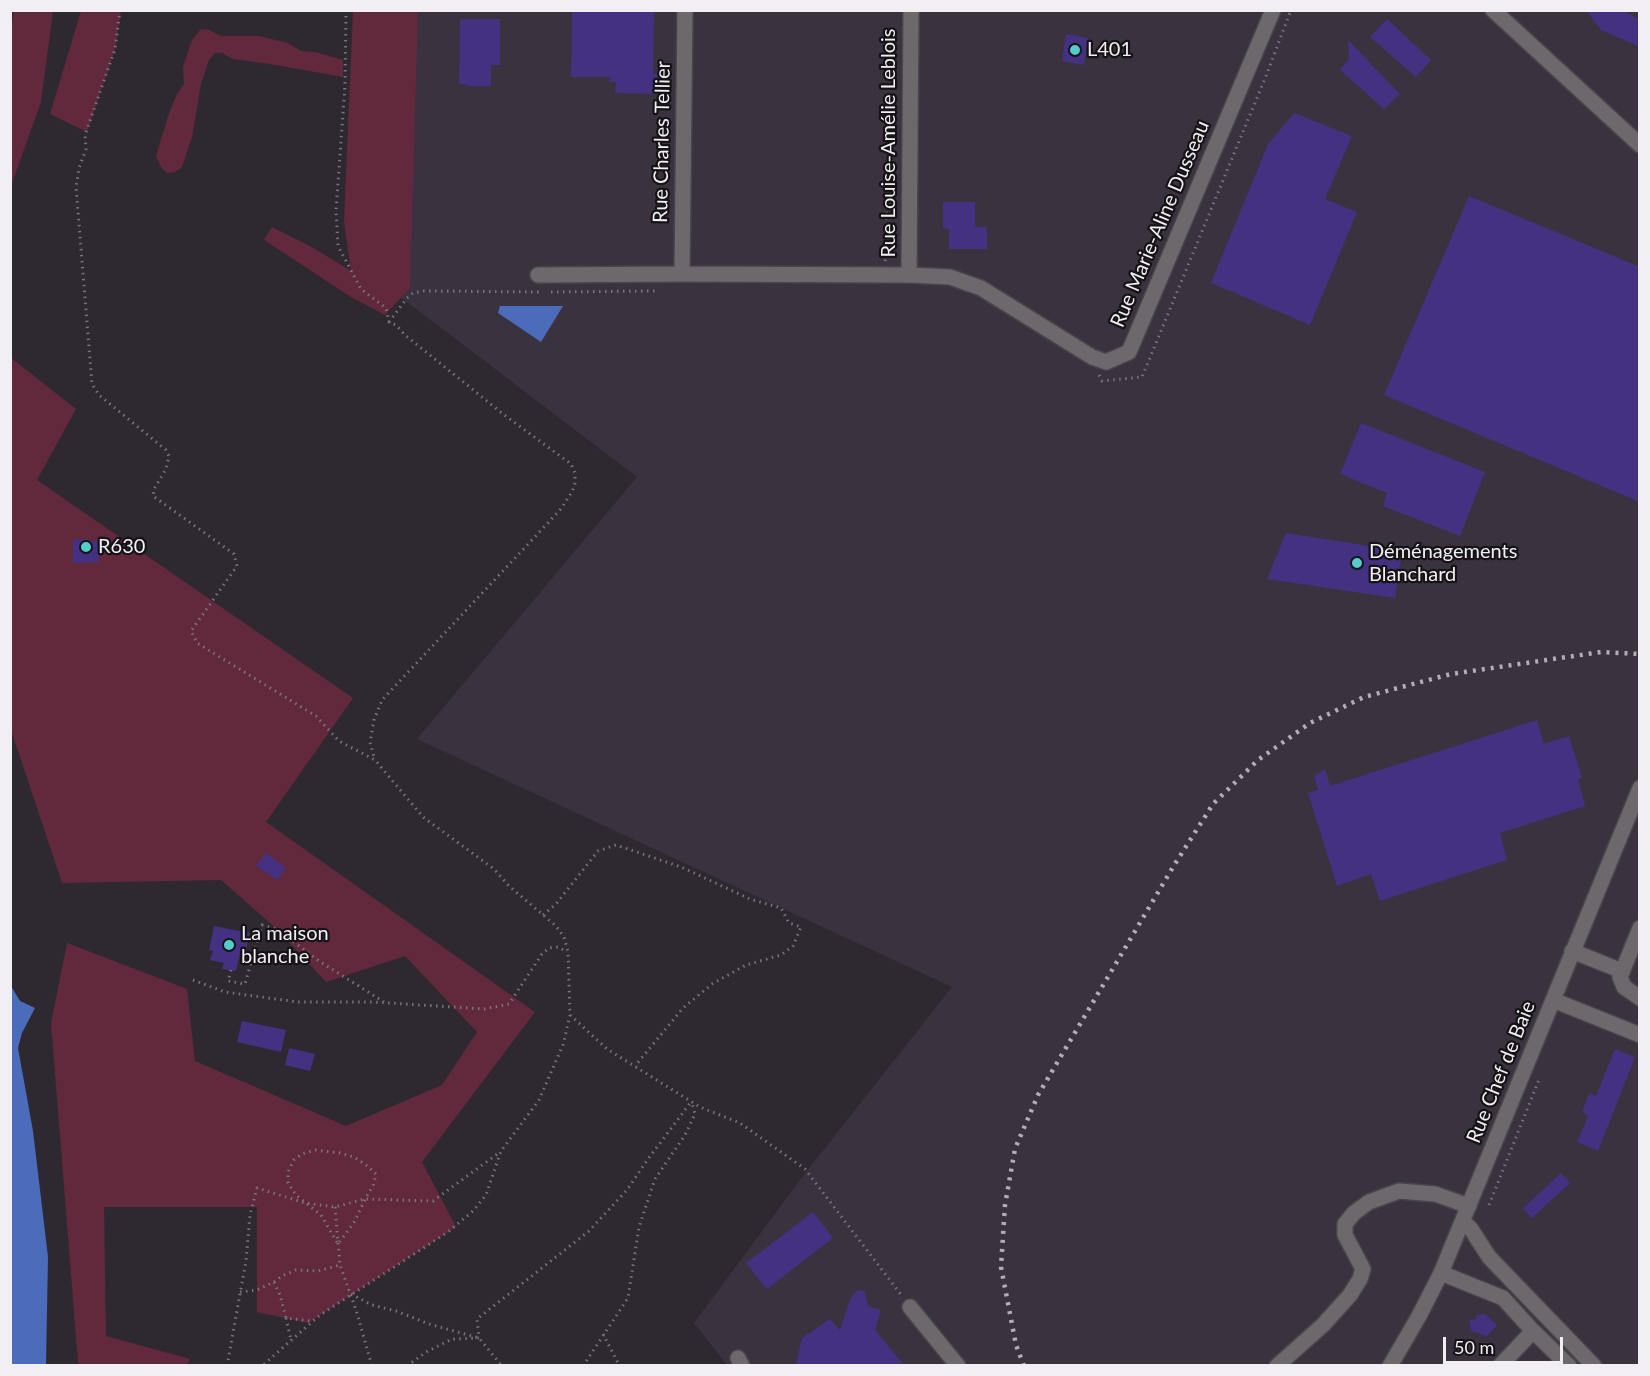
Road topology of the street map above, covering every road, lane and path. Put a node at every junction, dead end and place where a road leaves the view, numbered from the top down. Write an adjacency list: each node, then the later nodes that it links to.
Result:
1 (120, 10): 12 (path)
2 (346, 10): 11 (path)
3 (685, 10): 8 (street, Rue Charles Tellier)
4 (911, 10): 10 (street, Rue Louise-Amélie Leblois)
5 (1273, 10): 10 (street, Rue Marie-Aline Dusseau)
6 (1493, 10): 7 (street)
7 (1640, 145)
8 (675, 274): 9 (street, Rue Marie-Aline Dusseau); 10 (street, Rue Marie-Aline Dusseau); 11 (path)
9 (538, 275)
10 (909, 275)
11 (389, 322): 12 (path)
12 (375, 760): 14 (path)
13 (1639, 791): 16 (street, Rue Chef de Baie)
14 (543, 915): 17 (path); 26 (path)
15 (1640, 928): 19 (street)
16 (1572, 951): 19 (street); 22 (street, Rue Chef de Baie)
17 (568, 952): 23 (path); 24 (path)
18 (231, 970): 23 (path)
19 (1622, 971): 21 (street)
20 (193, 980): 23 (path)
21 (1640, 998)
22 (1553, 1000): 25 (street); 31 (street, Rue Chef de Baie)
23 (386, 1003)
24 (570, 1015): 26 (path); 28 (path)
25 (1640, 1035)
26 (635, 1066): 27 (path)
27 (691, 1101): 40 (path); 44 (path); 45 (path)
28 (501, 1150): 29 (path); 39 (path)
29 (365, 1199): 30 (path); 32 (path); 34 (path)
30 (305, 1203): 32 (path); 34 (path); 38 (path)
31 (1469, 1206): 33 (street, Rue Chef de Baie); 55 (street)
32 (335, 1207): 34 (path)
33 (1463, 1221): 36 (street, Rue Chef de Baie); 59 (street)
34 (338, 1244): 35 (path)
35 (340, 1265): 37 (path); 39 (path)
36 (1441, 1273): 43 (street); 56 (street, Rue Chef de Baie)
37 (274, 1282): 38 (path); 41 (path)
38 (240, 1292): 47 (path)
39 (351, 1294): 45 (path); 46 (path); 49 (path)
40 (910, 1307): 54 (street)
41 (286, 1318): 42 (path); 46 (path)
42 (311, 1321)
43 (1533, 1331): 57 (street); 58 (street)
44 (603, 1334): 52 (path); 53 (path)
45 (479, 1338): 50 (path); 51 (path)
46 (291, 1340): 48 (path)
47 (227, 1365)
48 (262, 1365)
49 (372, 1365)
50 (407, 1365)
51 (502, 1365)
52 (583, 1365)
53 (622, 1365)
54 (958, 1365)
55 (1277, 1365)
56 (1390, 1365)
57 (1500, 1365)
58 (1569, 1365)
59 (1594, 1365)

